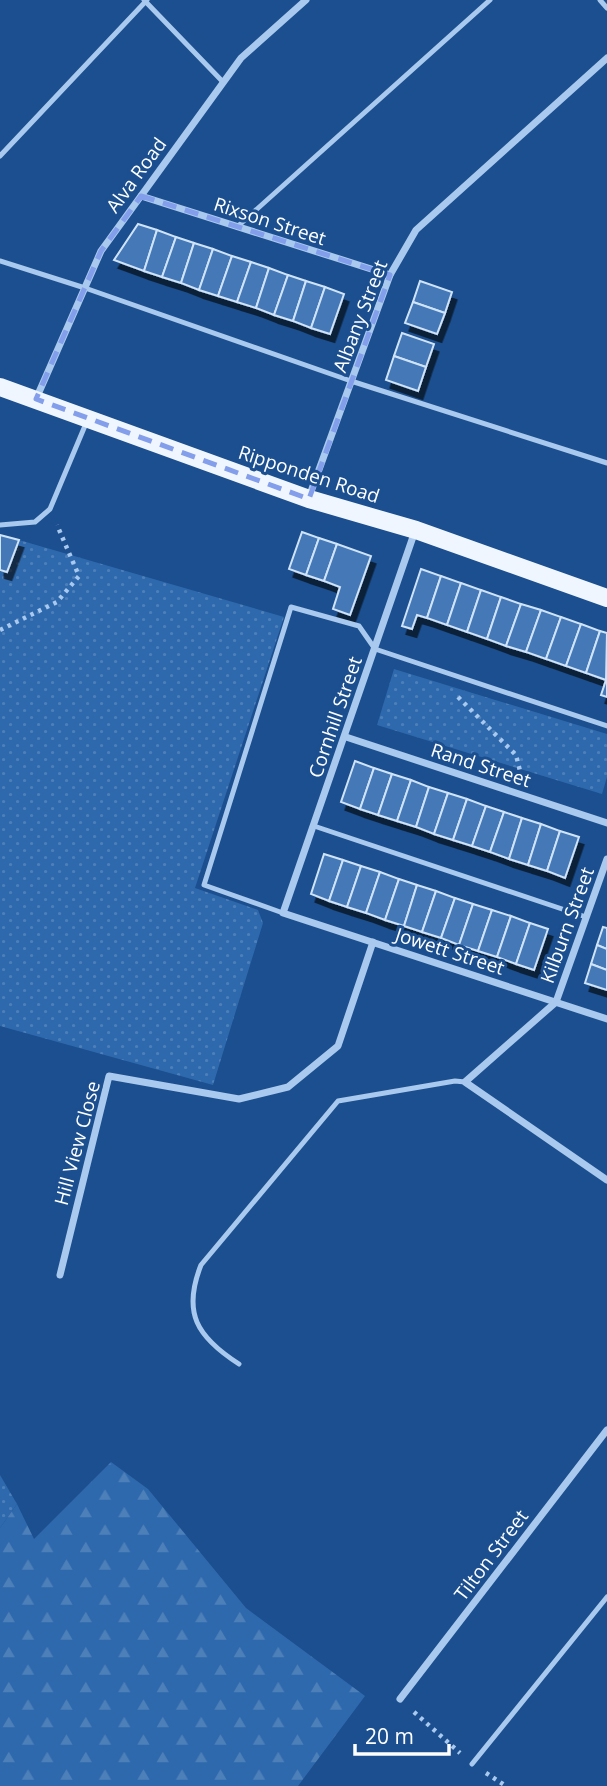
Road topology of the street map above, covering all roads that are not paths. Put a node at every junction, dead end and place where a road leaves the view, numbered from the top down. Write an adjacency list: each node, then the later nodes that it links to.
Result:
1 (306, 0): 7 (street, Alva Road)
2 (491, 0): 10 (lane)
3 (600, 0): 5 (lane)
4 (145, 1): 7 (lane); 8 (lane)
5 (607, 9)
6 (607, 58): 12 (street, Albany Street)
7 (223, 82): 9 (street, Alva Road)
8 (0, 156)
9 (141, 196): 10 (street, Rixson Street); 13 (street, Alva Road)
10 (237, 227): 12 (street, Rixson Street)
11 (0, 261): 13 (lane)
12 (390, 275): 14 (street, Albany Street)
13 (85, 288): 14 (lane); 16 (street, Alva Road)
14 (351, 381): 18 (lane); 19 (street, Albany Street)
15 (0, 387): 16 (main road, Ripponden Road)
16 (36, 399): 17 (main road, Ripponden Road)
17 (88, 418): 19 (main road, Ripponden Road); 20 (lane)
18 (607, 463)
19 (309, 499): 21 (main road, Ripponden Road)
20 (0, 525)
21 (416, 530): 22 (main road, Ripponden Road); 23 (street, Cornhill Street)
22 (607, 598)
23 (375, 649): 24 (lane); 25 (street, Cornhill Street); 29 (lane)
24 (607, 726)
25 (346, 737): 26 (street, Rand Street); 27 (street, Cornhill Street)
26 (607, 823)
27 (314, 826): 29 (street, Cornhill Street); 30 (lane)
28 (607, 859): 30 (street, Kilburn Street)
29 (283, 914): 31 (street, Jowett Street)
30 (586, 917): 32 (street, Kilburn Street)
31 (373, 942): 32 (street, Jowett Street); 36 (street, Hill View Close)
32 (556, 1002): 33 (street, Jowett Street); 34 (street)
33 (607, 1019)
34 (465, 1082): 35 (street); 37 (lane)
35 (607, 1180)
36 (60, 1275)
37 (239, 1364)
38 (607, 1430): 40 (street, Tilton Street)
39 (607, 1597): 41 (lane)
40 (400, 1699)
41 (472, 1764)

